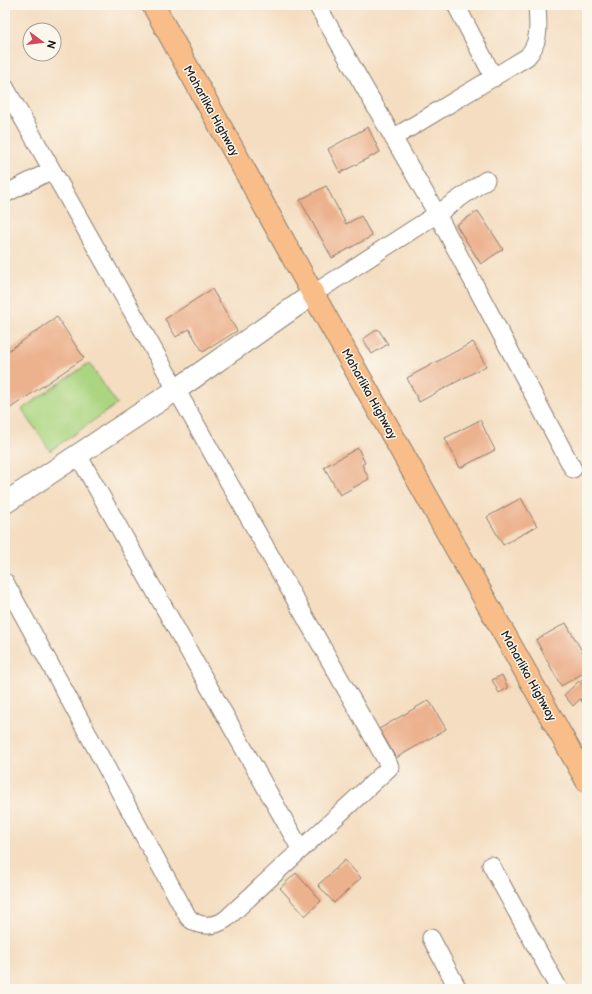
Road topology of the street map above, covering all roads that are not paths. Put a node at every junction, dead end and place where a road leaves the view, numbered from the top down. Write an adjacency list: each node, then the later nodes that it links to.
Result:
1 (153, 5): 12 (highway, Maharlika Highway)
2 (317, 5): 7 (street)
3 (456, 5): 5 (street)
4 (536, 5): 5 (street)
5 (494, 78): 7 (street)
6 (5, 87): 8 (street)
7 (393, 138): 11 (street)
8 (52, 170): 10 (street); 13 (street)
9 (486, 180): 11 (street)
10 (5, 194)
11 (437, 214): 12 (street); 15 (street)
12 (313, 294): 13 (street); 18 (highway, Maharlika Highway)
13 (176, 390): 14 (street); 19 (street)
14 (78, 455): 16 (street); 19 (street)
15 (573, 469)
16 (5, 503)
17 (5, 582): 19 (street)
18 (587, 781)
19 (301, 850)
20 (490, 865): 23 (street)
21 (431, 938): 22 (street)
22 (458, 989)
23 (559, 989)

